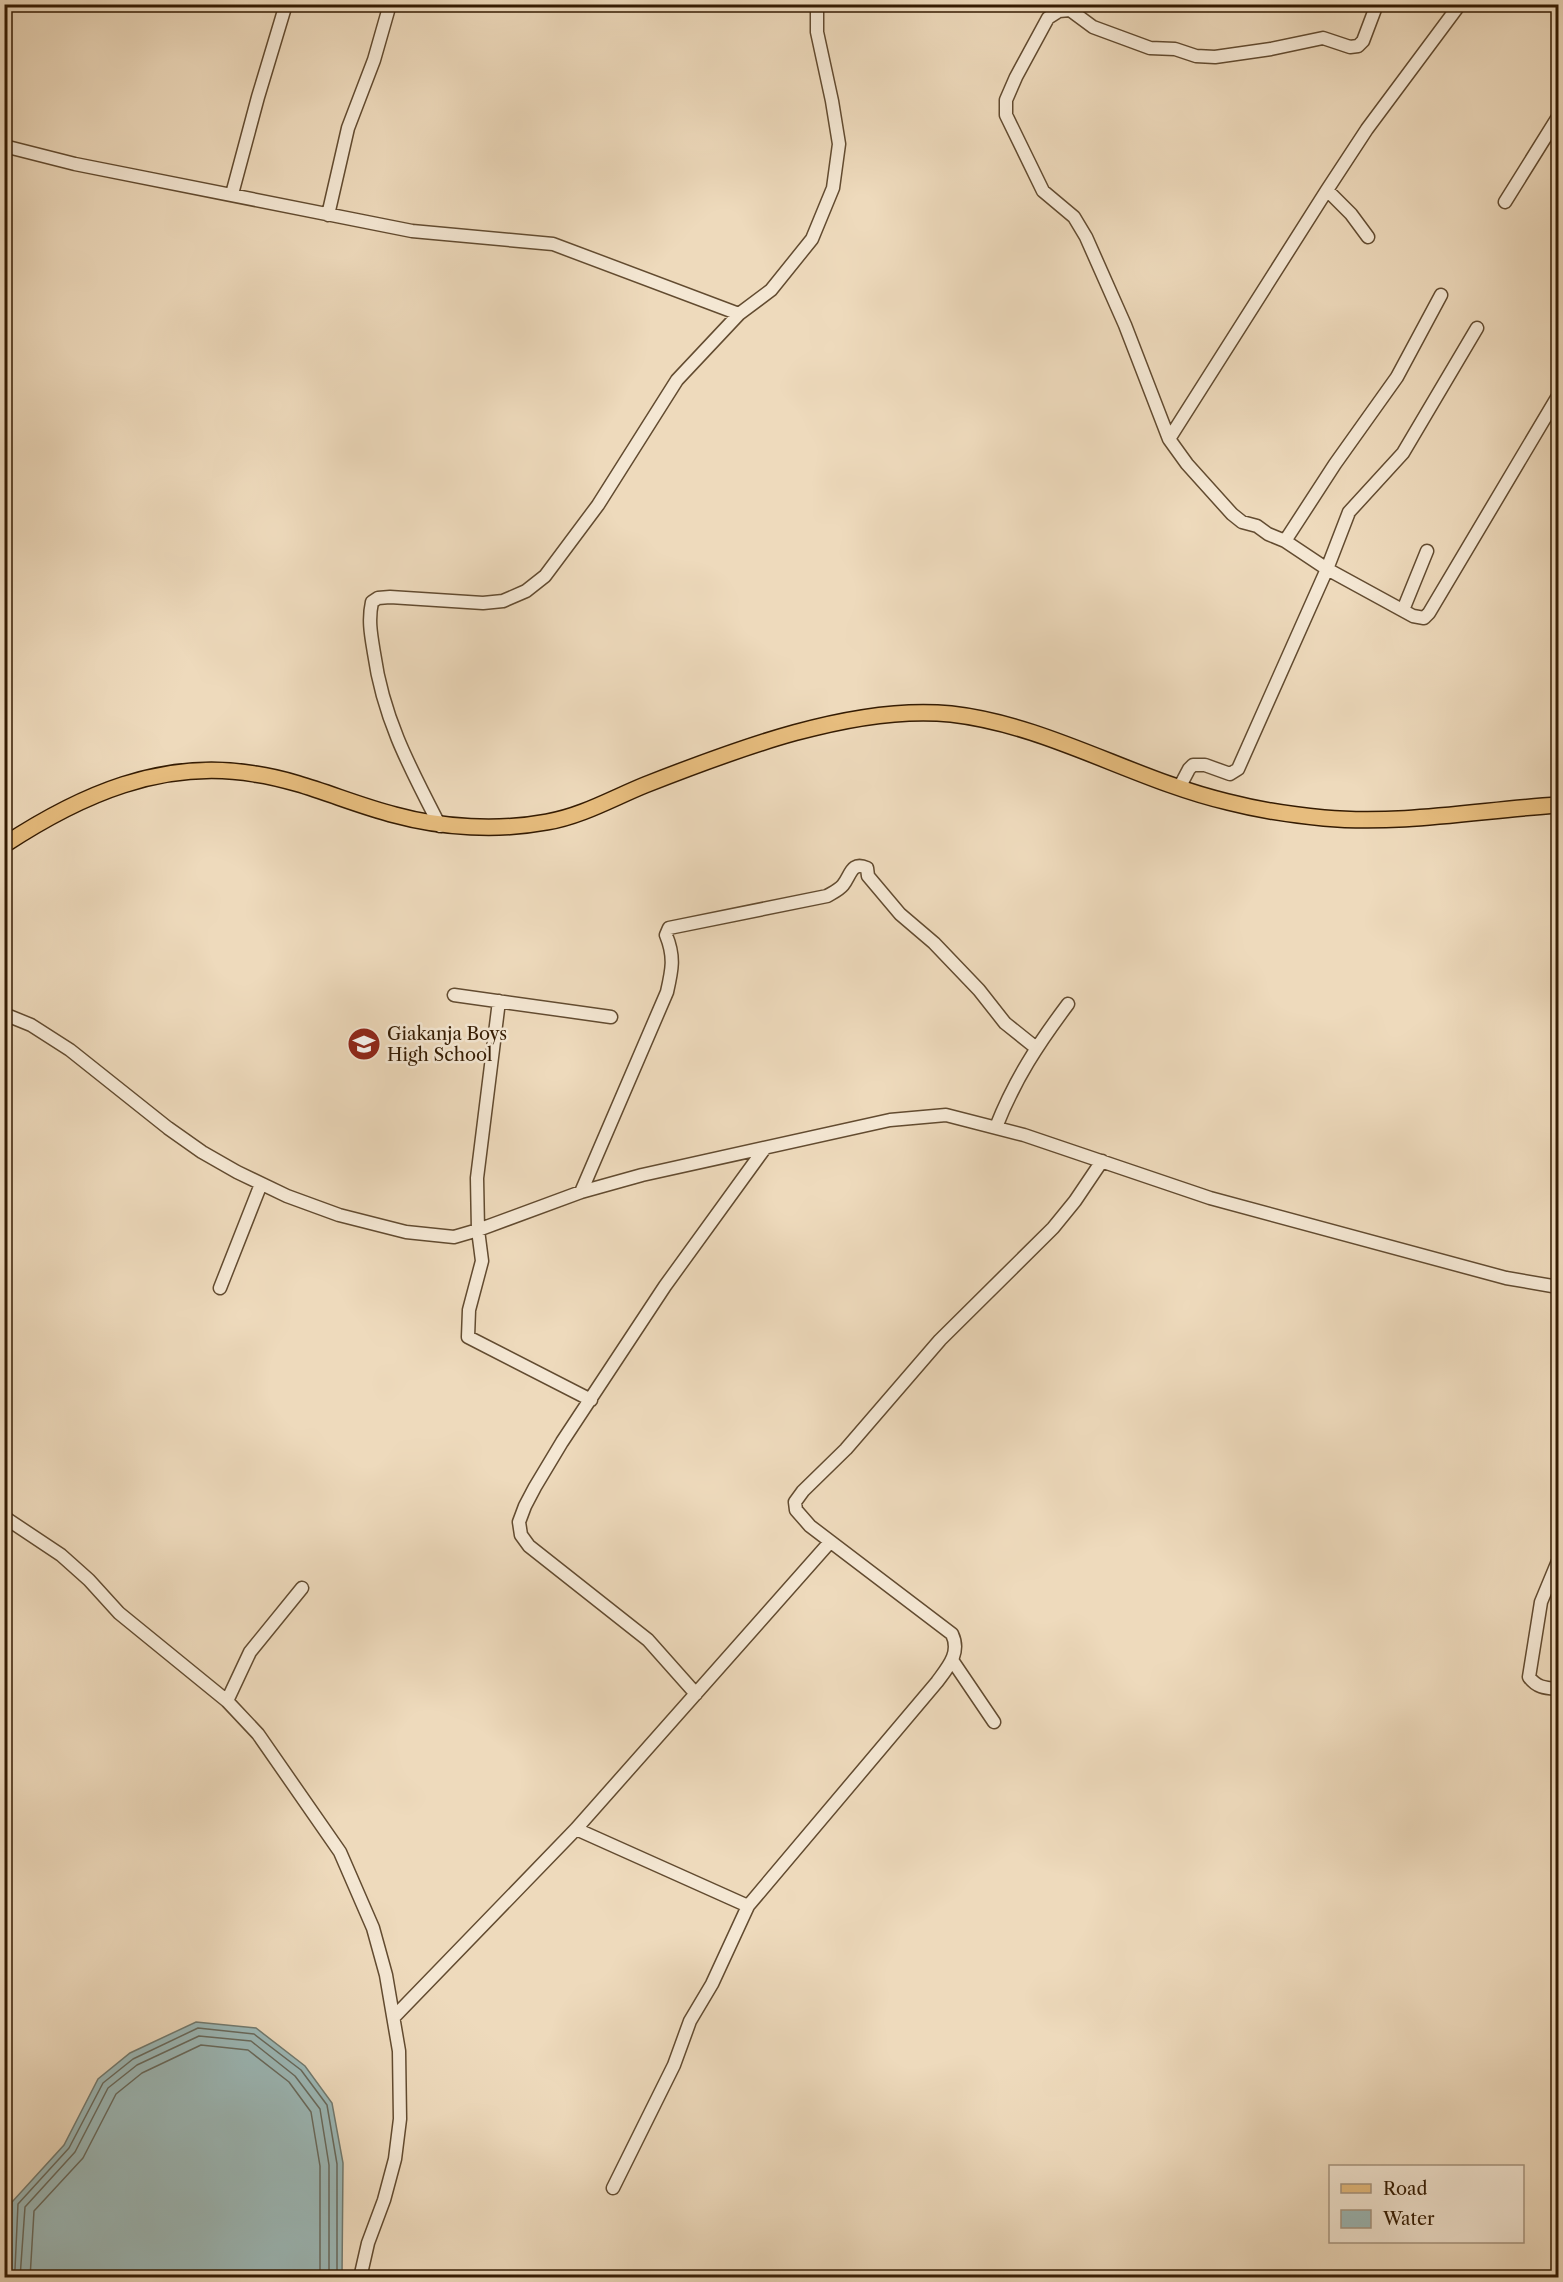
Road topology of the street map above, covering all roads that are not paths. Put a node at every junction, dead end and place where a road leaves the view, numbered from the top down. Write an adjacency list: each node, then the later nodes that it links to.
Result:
1 (286, 4): 9 (street)
2 (390, 4): 11 (street)
3 (817, 4): 14 (street)
4 (1377, 4): 17 (street)
5 (1453, 6): 8 (street)
6 (1558, 117): 10 (street)
7 (4, 147): 9 (street)
8 (1327, 190): 12 (street); 17 (street)
9 (232, 194): 11 (street)
10 (1505, 202)
11 (328, 215): 14 (street)
12 (1368, 237)
13 (1441, 295): 18 (street)
14 (739, 314): 24 (street)
15 (1477, 328): 20 (street)
16 (1558, 396): 21 (street)
17 (1169, 439): 18 (street)
18 (1285, 541): 20 (street)
19 (1427, 551): 21 (street)
20 (1327, 569): 21 (street); 22 (street)
21 (1404, 610)
22 (1179, 788): 23 (main road); 24 (main road)
23 (1558, 805)
24 (440, 826): 25 (main road)
25 (4, 845)
26 (454, 995): 27 (street)
27 (499, 1001): 30 (street); 37 (street)
28 (1068, 1004): 31 (street)
29 (4, 1014): 35 (street)
30 (611, 1017)
31 (1035, 1047): 32 (street); 36 (street)
32 (996, 1127): 33 (street); 34 (street)
33 (765, 1148): 36 (street); 40 (street)
34 (1102, 1161): 38 (street); 42 (street)
35 (261, 1184): 37 (street); 39 (street)
36 (581, 1192): 37 (street)
37 (478, 1230): 40 (street)
38 (1558, 1287)
39 (220, 1288)
40 (591, 1400): 47 (street)
41 (4, 1517): 48 (street)
42 (830, 1542): 45 (street); 47 (street)
43 (1558, 1561): 46 (street)
44 (303, 1588): 48 (street)
45 (952, 1660): 49 (street); 51 (street)
46 (1558, 1689)
47 (696, 1694): 50 (street)
48 (227, 1701): 52 (street)
49 (994, 1722)
50 (576, 1829): 51 (street); 52 (street)
51 (748, 1905): 53 (street)
52 (395, 2016): 54 (street)
53 (613, 2188)
54 (360, 2277)

